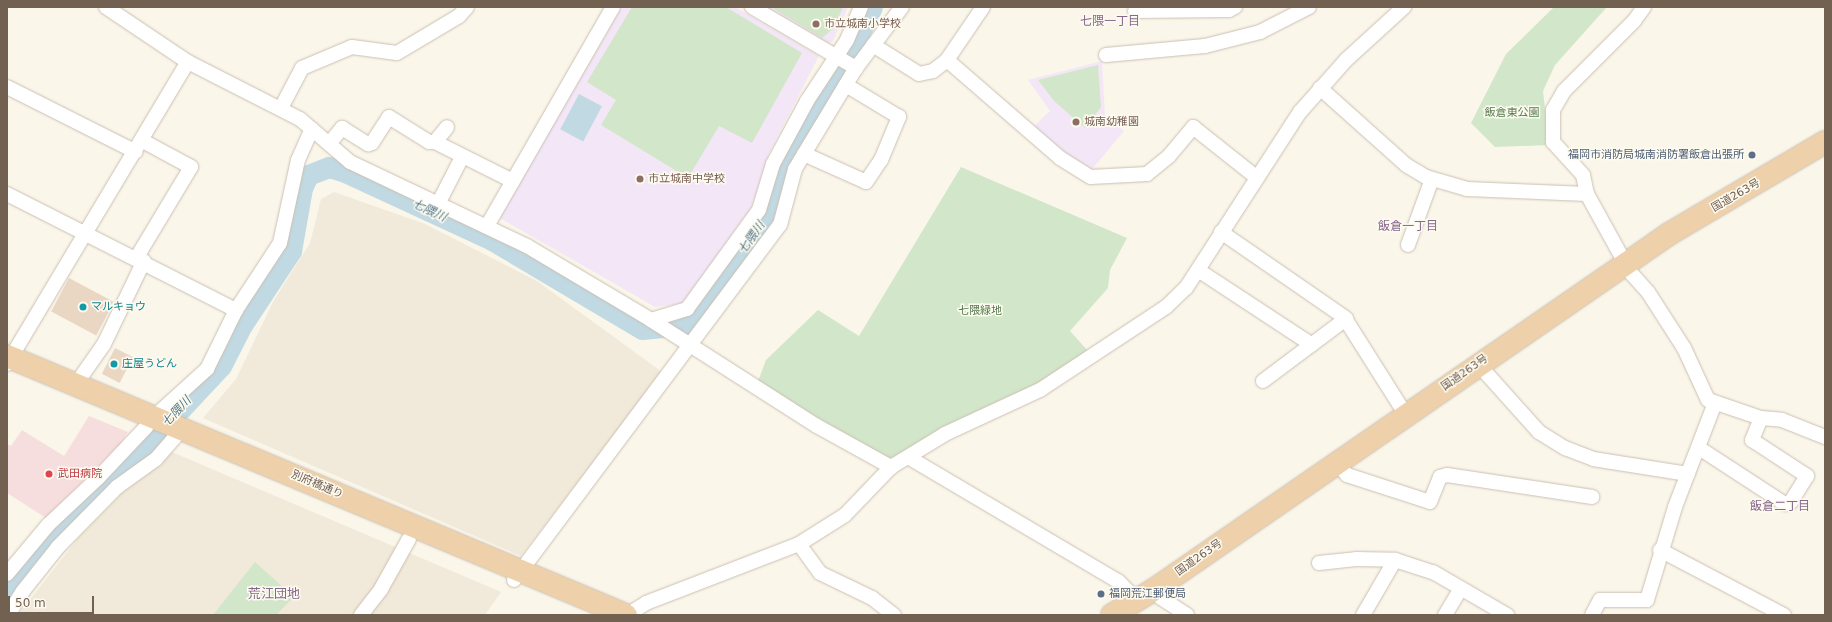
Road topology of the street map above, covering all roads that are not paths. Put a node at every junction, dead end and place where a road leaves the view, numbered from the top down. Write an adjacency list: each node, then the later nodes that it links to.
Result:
1 (106, 7): 18 (street)
2 (467, 7): 23 (street)
3 (613, 7): 34 (street)
4 (752, 7): 16 (street)
5 (861, 7): 16 (street)
6 (902, 7): 14 (street)
7 (983, 7): 17 (street)
8 (1235, 7): 12 (street)
9 (1309, 7): 15 (street)
10 (1404, 7): 22 (street)
11 (1644, 7): 36 (street)
12 (1205, 9): 13 (street)
13 (1135, 11)
14 (873, 45): 17 (street); 19 (street)
15 (1106, 55)
16 (836, 56): 19 (street); 47 (street)
17 (948, 60): 32 (street)
18 (188, 62): 23 (street); 29 (street)
19 (856, 68): 20 (street)
20 (846, 85): 30 (street); 30 (street)
21 (7, 87): 29 (street)
22 (1320, 88): 32 (street); 33 (street)
23 (281, 108): 25 (street)
24 (447, 127): 26 (street)
25 (312, 129): 28 (street); 45 (street)
26 (435, 142): 28 (street); 31 (street)
27 (1825, 142): 43 (highway, 国道263号)
28 (329, 144): 37 (street)
29 (139, 146): 39 (street); 42 (street)
30 (804, 154): 48 (street)
31 (462, 157): 34 (street); 37 (street)
32 (1256, 177): 40 (street)
33 (1432, 179): 36 (street); 41 (street)
34 (513, 181): 38 (street)
35 (7, 194): 39 (street)
36 (1587, 194): 43 (street)
37 (438, 204): 38 (street)
38 (487, 226): 47 (street)
39 (86, 231): 42 (street); 50 (street)
40 (1221, 232): 44 (street); 46 (street)
41 (1408, 245)
42 (140, 259): 45 (street); 53 (street)
43 (1625, 264): 51 (highway, 国道263号); 54 (street)
44 (1198, 270): 49 (street); 60 (street)
45 (236, 310): 57 (street)
46 (1346, 320): 49 (street); 55 (street)
47 (656, 322): 48 (street)
48 (684, 342): 62 (street); 71 (street)
49 (1312, 345): 52 (street)
50 (8, 361): 53 (highway, 別府橋通り); 57 (highway, 別府橋通り)
51 (1478, 364): 55 (highway, 国道263号); 63 (street)
52 (1263, 381)
53 (76, 384): 57 (highway, 別府橋通り)
54 (1715, 403): 56 (street); 59 (street)
55 (1406, 415): 61 (highway, 国道263号)
56 (1761, 418): 58 (street); 59 (street)
57 (164, 427): 65 (highway, 別府橋通り); 70 (street); 71 (highway, 別府橋通り); 75 (street)
58 (1825, 438)
59 (1699, 448): 63 (street)
60 (908, 457): 62 (street); 73 (street)
61 (1337, 463): 64 (street); 73 (highway, 国道263号)
62 (891, 467): 66 (street)
63 (1688, 474): 67 (street)
64 (1592, 497)
65 (409, 539): 71 (highway, 別府橋通り); 76 (street)
66 (799, 544): 74 (street); 77 (street)
67 (1660, 550): 83 (street); 84 (street)
68 (1395, 560): 69 (street); 72 (street); 80 (street)
69 (1319, 563)
70 (7, 574)
71 (517, 576): 74 (highway, 別府橋通り)
72 (1461, 588): 81 (street); 82 (street)
73 (1146, 594): 78 (highway, 国道263号); 79 (street)
74 (612, 614)
75 (8, 615)
76 (361, 615)
77 (894, 615)
78 (1112, 615)
79 (1186, 615)
80 (1364, 615)
81 (1445, 615)
82 (1507, 615)
83 (1592, 615)
84 (1784, 615)

